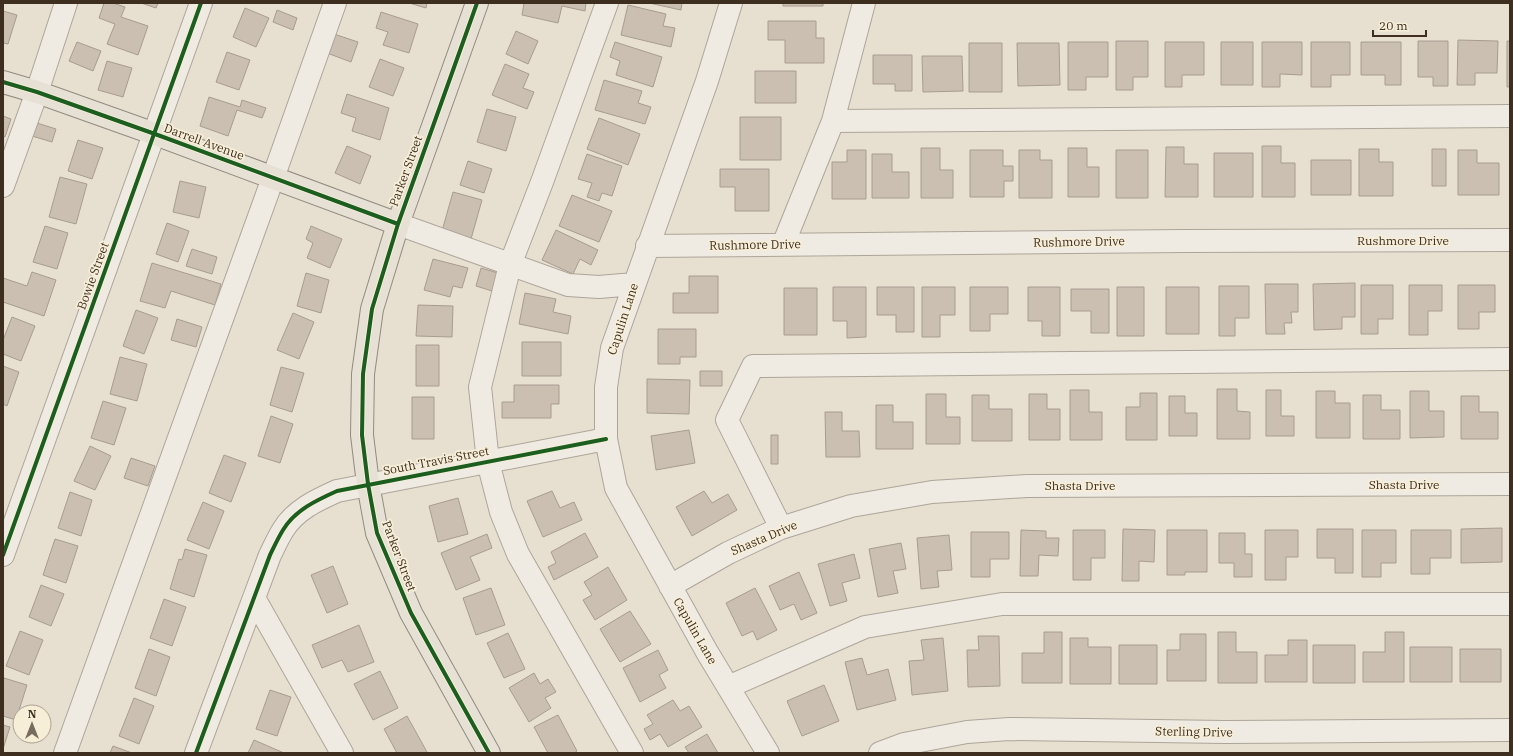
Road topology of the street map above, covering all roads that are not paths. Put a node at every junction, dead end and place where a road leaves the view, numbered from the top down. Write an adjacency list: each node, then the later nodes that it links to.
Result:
1 (66, 3): 9 (street)
2 (201, 3): 12 (street, Bowie Street)
3 (335, 3): 13 (street)
4 (477, 3): 15 (main road, Parker Street)
5 (606, 3): 19 (street)
6 (731, 3): 18 (street, Capulin Lane)
7 (864, 3): 11 (street)
8 (3, 82): 9 (main road, Darrell Avenue)
9 (37, 92): 12 (main road, Darrell Avenue); 14 (street)
10 (1510, 116): 11 (street)
11 (834, 122): 17 (street)
12 (155, 134): 13 (main road, Darrell Avenue); 27 (street, Bowie Street)
13 (273, 178): 15 (main road, Darrell Avenue); 34 (street)
14 (3, 186)
15 (398, 224): 19 (street); 24 (main road, Parker Street)
16 (1510, 240): 17 (street, Rushmore Drive)
17 (783, 245): 18 (street, Rushmore Drive)
18 (647, 246): 20 (street, Capulin Lane)
19 (510, 265): 20 (street); 23 (street)
20 (634, 284): 22 (street, Capulin Lane)
21 (1510, 359): 26 (street)
22 (606, 439): 23 (street, South Travis Street); 28 (street, Capulin Lane)
23 (488, 462): 24 (street, South Travis Street); 37 (street)
24 (368, 484): 29 (street, South Travis Street); 36 (main road, Parker Street)
25 (1510, 484): 26 (street, Shasta Drive)
26 (782, 528): 28 (street, Shasta Drive)
27 (3, 555)
28 (670, 586): 31 (street, Capulin Lane)
29 (254, 598): 33 (street); 35 (street, South Travis Street)
30 (1510, 604): 31 (street)
31 (728, 687): 38 (street, Capulin Lane)
32 (1510, 730): 39 (street, Sterling Drive)
33 (337, 751)
34 (65, 753)
35 (196, 753)
36 (489, 753)
37 (632, 753)
38 (768, 753)
39 (880, 753)

